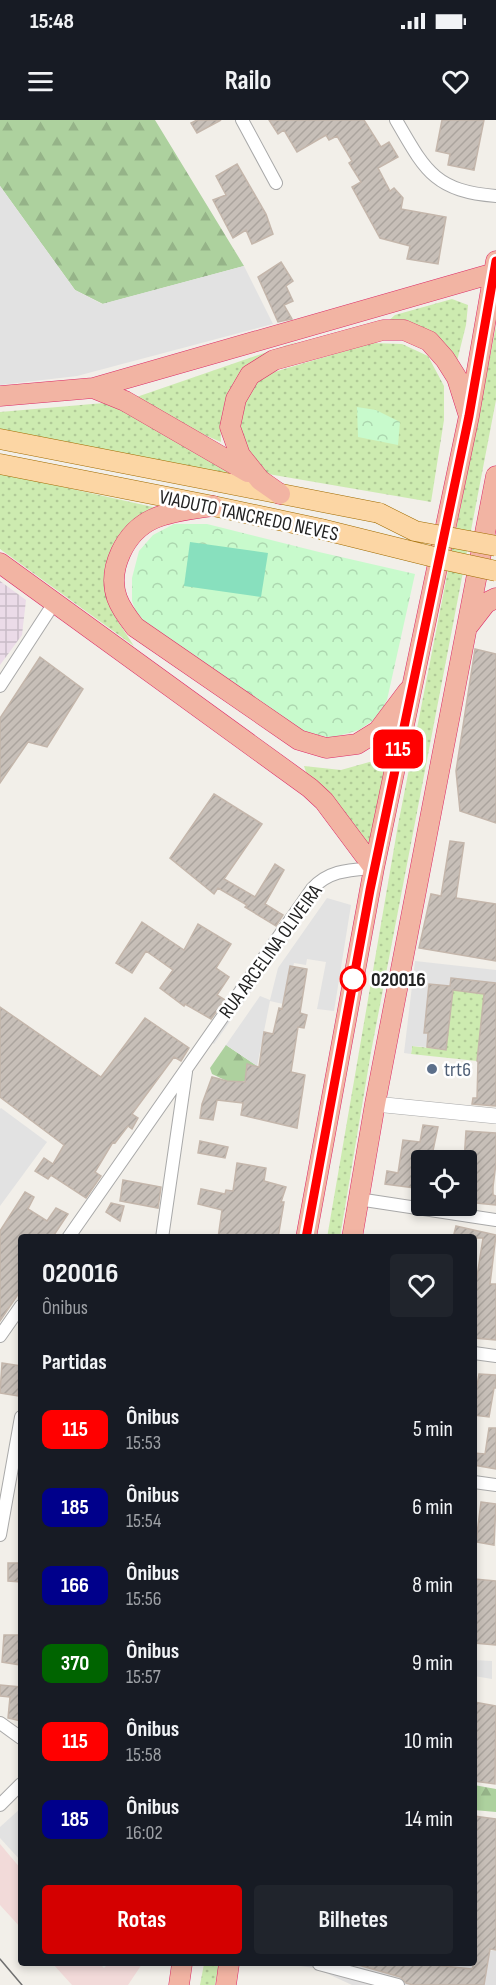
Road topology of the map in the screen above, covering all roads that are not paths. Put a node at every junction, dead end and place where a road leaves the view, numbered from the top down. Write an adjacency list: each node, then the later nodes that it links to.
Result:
1 (242, 120): 3 (street)
2 (396, 120): 4 (street)
3 (276, 183)
4 (496, 196)
5 (495, 267): 6 (highway); 8 (highway)
6 (93, 388): 7 (highway); 12 (highway)
7 (0, 396)
8 (469, 416): 12 (highway); 26 (highway)
9 (0, 439): 13 (main road, VIADUTO TANCREDO NEVES)
10 (0, 464): 14 (main road, VIADUTO TANCREDO NEVES)
11 (496, 476): 24 (highway)
12 (260, 480): 13 (highway)
13 (281, 495): 15 (main road, VIADUTO TANCREDO NEVES)
14 (213, 506): 16 (main road, VIADUTO TANCREDO NEVES); 26 (highway)
15 (379, 513): 17 (main road, VIADUTO TANCREDO NEVES, bridge); 18 (main road, bridge)
16 (321, 530): 19 (main road, bridge); 21 (main road, VIADUTO TANCREDO NEVES, bridge)
17 (496, 533)
18 (496, 546)
19 (496, 558)
20 (0, 563): 23 (highway)
21 (496, 571)
22 (496, 598): 24 (highway)
23 (54, 603): 25 (street); 27 (highway)
24 (468, 627): 29 (highway)
25 (0, 686)
26 (411, 686): 27 (highway)
27 (374, 868): 28 (street, RUA ARCELINA OLIVEIRA); 35 (highway)
28 (186, 1068): 33 (street, RUA ARCELINA OLIVEIRA); 34 (street)
29 (375, 1104): 30 (street); 31 (highway)
30 (496, 1116)
31 (358, 1199): 32 (street); 36 (highway)
32 (496, 1220)
33 (72, 1234)
34 (163, 1234)
35 (307, 1234)
36 (353, 1234)
37 (18, 1310): 38 (street)
38 (0, 1336)
39 (477, 1353): 40 (street)
40 (496, 1356)
41 (18, 1434): 44 (street)
42 (477, 1482): 43 (street)
43 (496, 1485)
44 (0, 1535)
45 (0, 1723): 46 (street)
46 (18, 1736)
47 (18, 1787): 48 (street)
48 (0, 1805)
49 (182, 1966): 52 (highway)
50 (230, 1966): 53 (highway)
51 (327, 1966): 54 (street)
52 (179, 1985)
53 (226, 1985)
54 (398, 1985)

